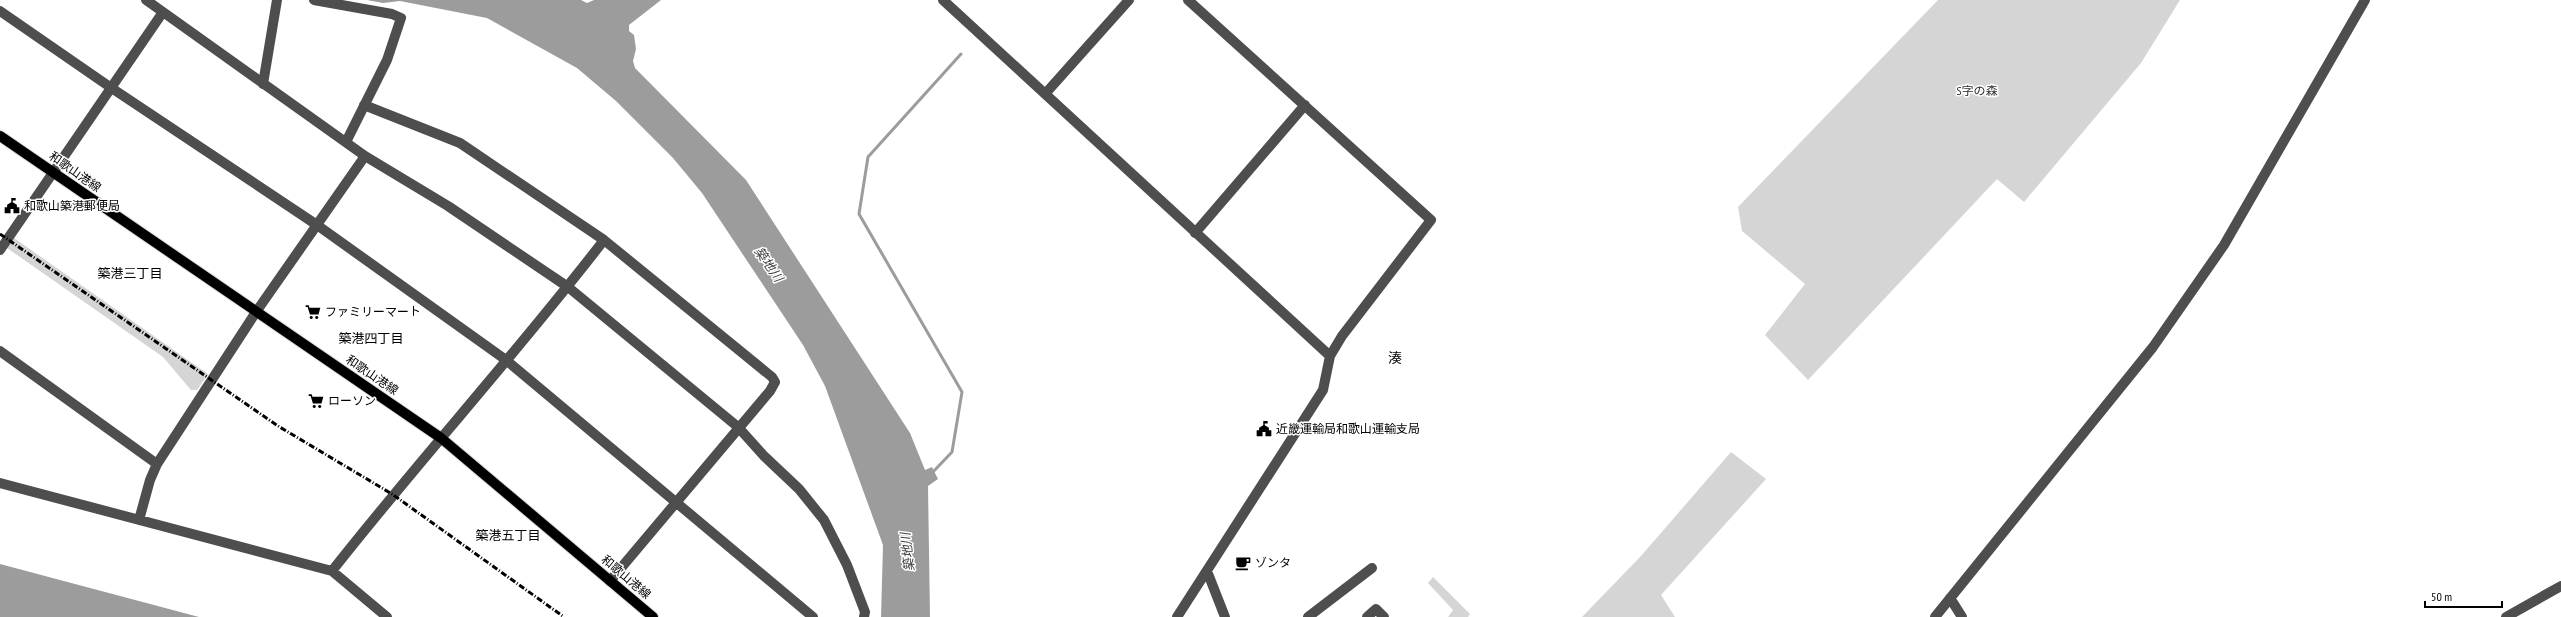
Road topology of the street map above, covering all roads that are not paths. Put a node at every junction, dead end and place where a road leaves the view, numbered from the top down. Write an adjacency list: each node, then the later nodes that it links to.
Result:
1 (146, 0): 9 (street)
2 (277, 0): 10 (street)
3 (314, 0): 13 (street)
4 (943, 0): 12 (street)
5 (1129, 0): 12 (street)
6 (1188, 0): 14 (street)
7 (2365, 0): 39 (street)
8 (0, 11): 11 (street)
9 (163, 12): 10 (street); 11 (street)
10 (263, 84): 16 (street)
11 (110, 87): 18 (street); 19 (street)
12 (1045, 94): 20 (street)
13 (364, 105): 16 (street); 21 (street)
14 (1305, 105): 20 (street); 26 (street)
15 (0, 136): 18 (main road, 和歌山港線)
16 (346, 142): 17 (street)
17 (365, 156): 19 (street); 23 (street)
18 (53, 172): 22 (street); 24 (main road, 和歌山港線)
19 (316, 225): 24 (street); 27 (street)
20 (1195, 233): 26 (street)
21 (604, 240): 23 (street); 28 (street)
22 (0, 250)
23 (568, 287): 27 (street); 28 (street)
24 (256, 312): 29 (main road, 和歌山港線); 30 (street)
25 (0, 351): 30 (street)
26 (1330, 356): 35 (street)
27 (506, 360): 29 (street); 32 (street)
28 (738, 427): 32 (street); 43 (street)
29 (441, 438): 36 (street); 37 (main road, 和歌山港線)
30 (157, 464): 33 (street)
31 (0, 483): 33 (street)
32 (677, 502): 37 (street); 42 (street)
33 (140, 520): 36 (street)
34 (1372, 568): 46 (street)
35 (1207, 570): 44 (street); 45 (street)
36 (332, 571): 40 (street)
37 (610, 581): 41 (main road, 和歌山港線)
38 (2561, 586): 51 (street)
39 (1950, 598): 49 (street); 50 (street)
40 (387, 617)
41 (653, 617)
42 (813, 617)
43 (864, 617)
44 (1177, 617)
45 (1225, 617)
46 (1308, 617)
47 (1367, 617): 48 (street)
48 (1384, 617)
49 (1935, 617)
50 (1962, 617)
51 (2506, 617)

